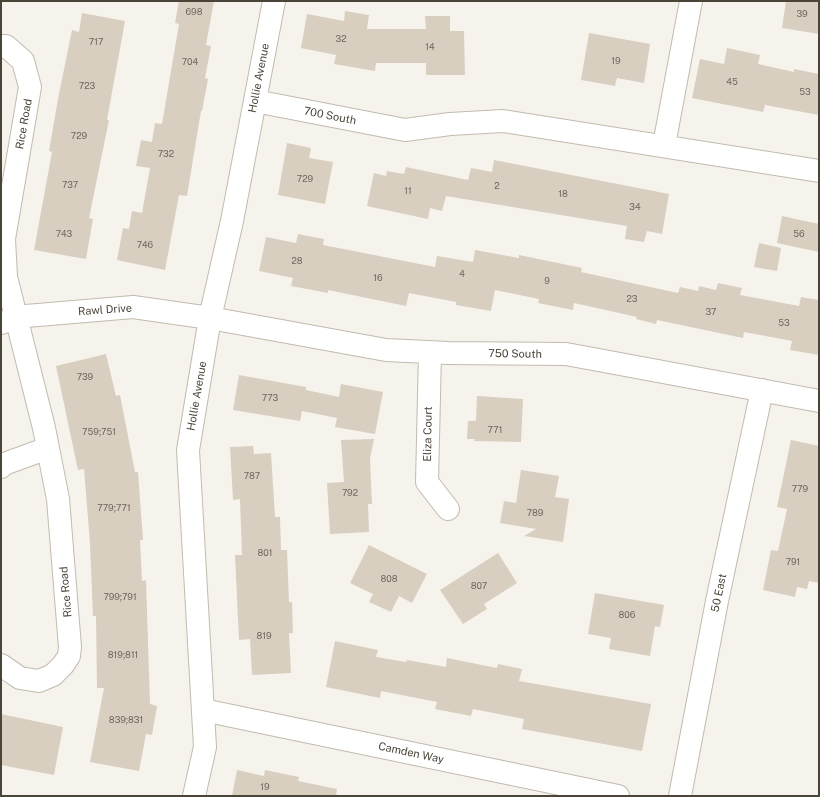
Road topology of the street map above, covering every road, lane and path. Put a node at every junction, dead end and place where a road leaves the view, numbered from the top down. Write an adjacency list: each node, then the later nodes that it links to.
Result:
1 (274, 1): 4 (street, Hollie Avenue)
2 (691, 1): 5 (street)
3 (1, 46): 7 (street, Rice Road)
4 (255, 101): 5 (street, 700 South); 8 (street, Hollie Avenue)
5 (664, 146): 6 (street, 700 South)
6 (819, 171)
7 (5, 212): 9 (street, Rice Road)
8 (210, 318): 9 (street, Rawl Drive); 10 (street, 750 South); 17 (street, Hollie Avenue)
9 (8, 321): 13 (street, Rice Road)
10 (430, 352): 11 (street, 750 South); 15 (street, Eliza Court)
11 (762, 390): 12 (street, 750 South); 20 (street, 50 East)
12 (819, 402)
13 (48, 448): 14 (street); 16 (street, Rice Road)
14 (1, 467)
15 (448, 509)
16 (1, 665)
17 (203, 710): 18 (street, Hollie Avenue); 19 (street, Camden Way)
18 (194, 796)
19 (618, 796)
20 (680, 796)

